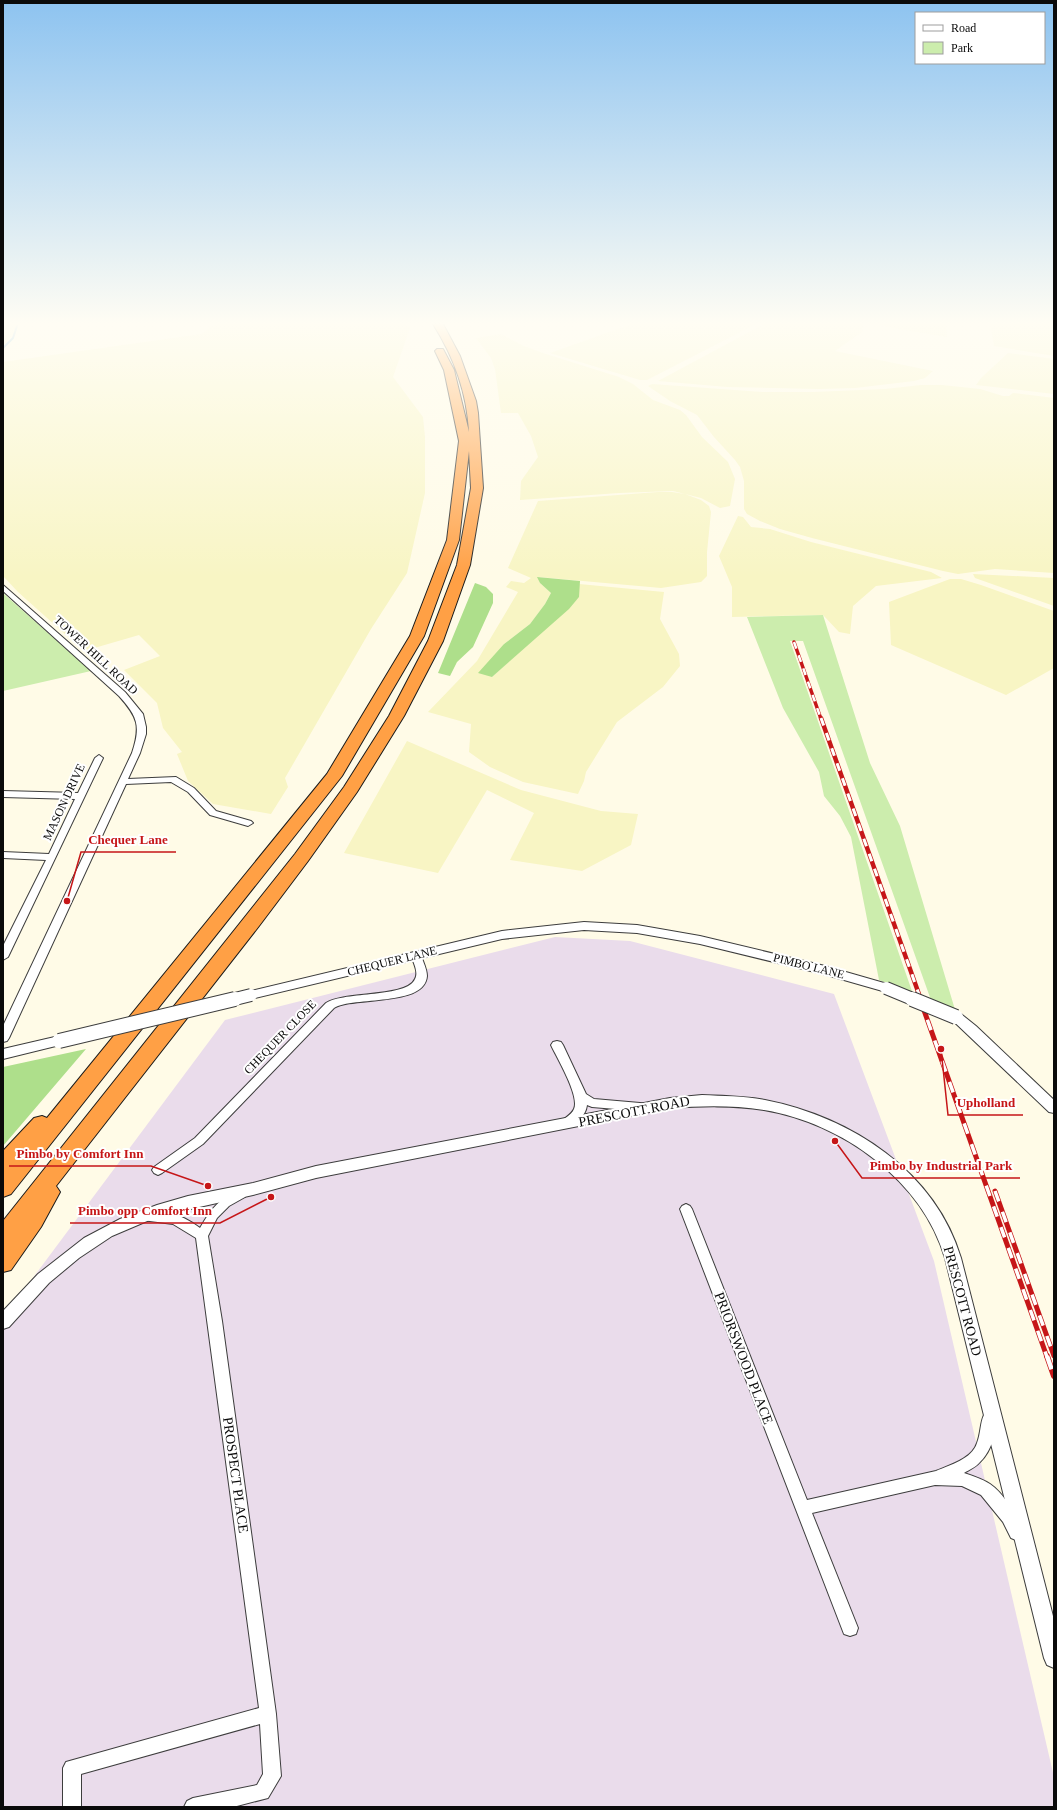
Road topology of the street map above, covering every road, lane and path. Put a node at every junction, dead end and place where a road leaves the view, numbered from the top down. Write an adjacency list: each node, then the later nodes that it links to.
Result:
1 (458, 408): 17 (highway)
2 (472, 408): 22 (highway)
3 (3, 587): 5 (street, TOWER HILL ROAD)
4 (99, 758): 7 (street, MASON DRIVE)
5 (122, 782): 8 (street); 14 (street, TOWER HILL ROAD)
6 (3, 794): 7 (street)
7 (81, 796): 10 (street, MASON DRIVE)
8 (248, 823)
9 (3, 855): 10 (street, MASON DRIVE)
10 (52, 857): 13 (street, MASON DRIVE)
11 (525, 931): 12 (street, CHEQUER LANE); 20 (street, PIMBO LANE, bridge)
12 (416, 955): 16 (street, CHEQUER LANE, bridge); 24 (street, CHEQUER CLOSE)
13 (3, 957)
14 (3, 1038)
15 (557, 1045): 18 (street)
16 (3, 1054)
17 (100, 1068): 23 (highway); 25 (highway)
18 (581, 1098): 19 (street); 21 (street)
19 (646, 1108): 21 (street, PRESCOTT ROAD); 33 (street, PRESCOTT ROAD)
20 (1054, 1108)
21 (565, 1124): 26 (street, PRESCOTT ROAD)
22 (74, 1148): 30 (highway); 31 (highway)
23 (3, 1165)
24 (158, 1170)
25 (3, 1188)
26 (252, 1189): 28 (street, PRESCOTT ROAD); 29 (street)
27 (686, 1208): 35 (street, PRIORSWOOD PLACE)
28 (141, 1215): 29 (street); 32 (street, PRESCOTT ROAD)
29 (202, 1236): 39 (street, PROSPECT PLACE)
30 (3, 1237)
31 (3, 1263)
32 (3, 1322)
33 (989, 1402): 34 (street); 36 (street, PRESCOTT ROAD)
34 (935, 1478): 35 (street); 36 (street)
35 (803, 1508): 37 (street, PRIORSWOOD PLACE)
36 (1034, 1578): 38 (street, PRESCOTT ROAD)
37 (850, 1628)
38 (1054, 1658)
39 (268, 1714): 40 (street); 41 (street, PROSPECT PLACE)
40 (72, 1807)
41 (193, 1807)

